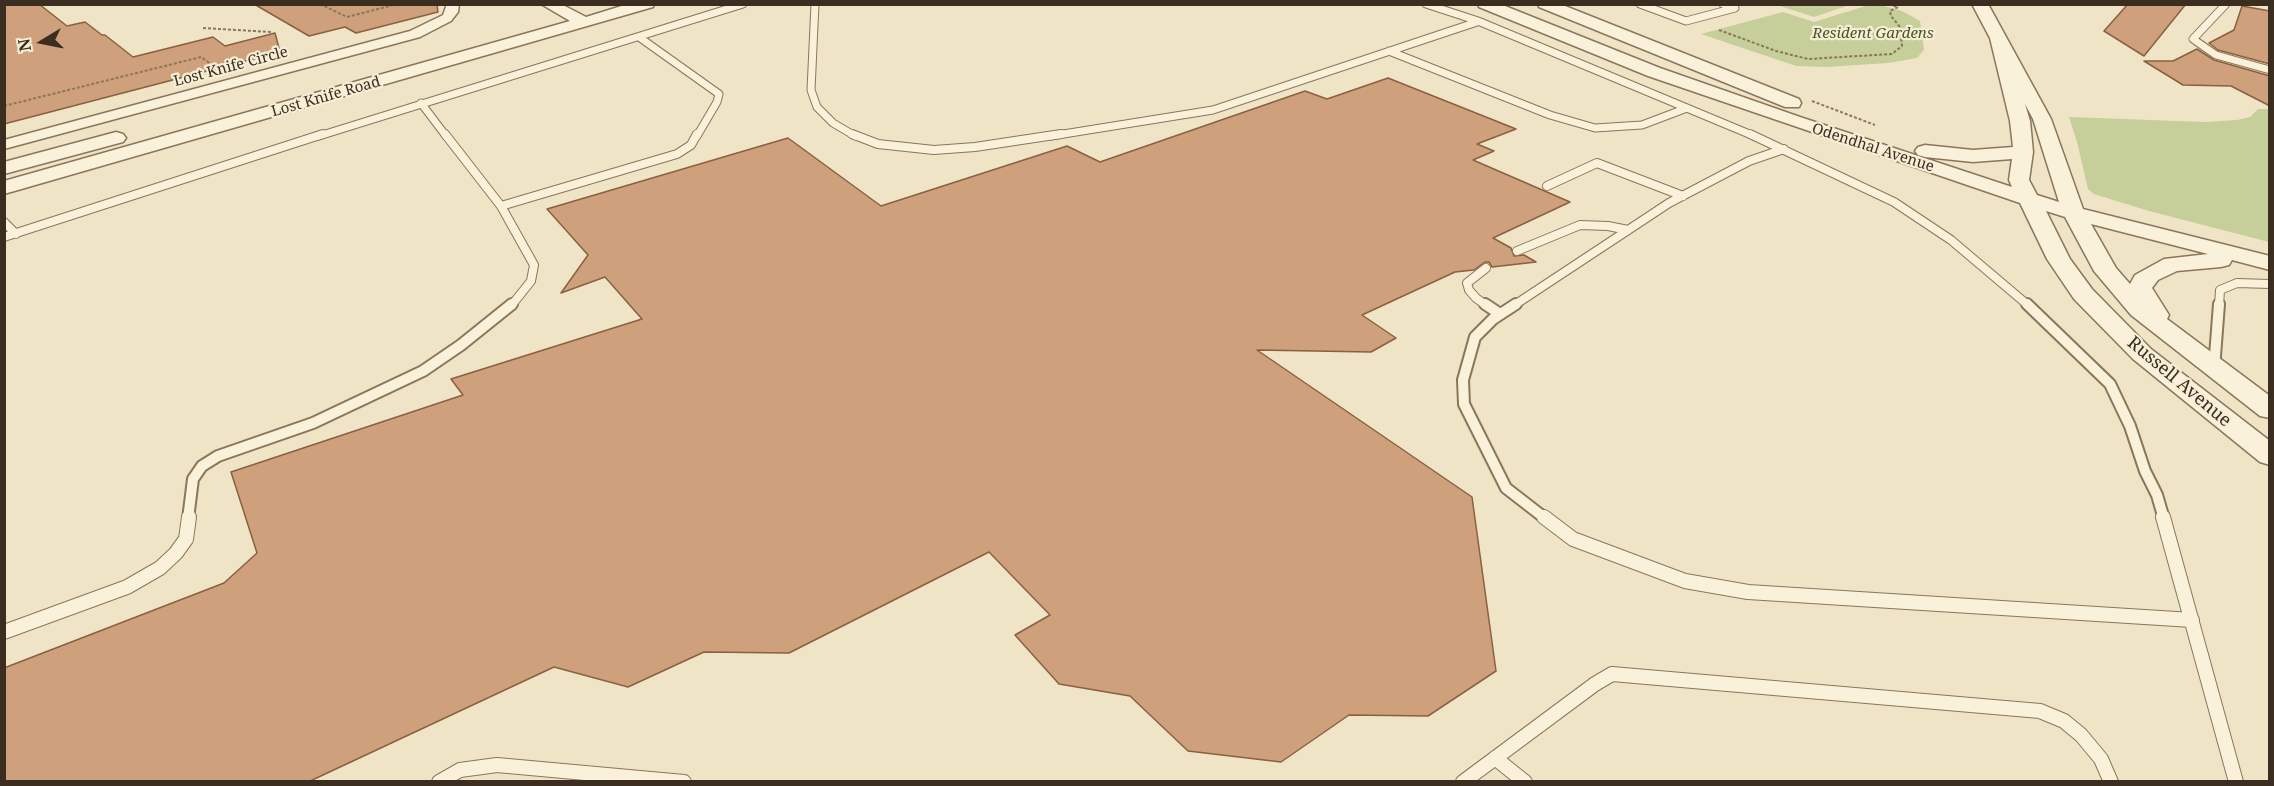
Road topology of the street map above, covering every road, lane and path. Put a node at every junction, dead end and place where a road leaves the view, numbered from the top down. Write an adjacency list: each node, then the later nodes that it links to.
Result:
1 (320, 4): 2 (path)
2 (397, 4)
3 (453, 4): 26 (street, Lost Knife Circle)
4 (548, 4): 17 (street)
5 (603, 4): 17 (street, Lost Knife Road)
6 (647, 4): 17 (street, Lost Knife Road)
7 (743, 4): 22 (lane)
8 (815, 4): 24 (lane)
9 (1426, 4): 18 (lane)
10 (1485, 4): 34 (street, Odendhal Avenue)
11 (1545, 4): 32 (street, Odendhal Avenue)
12 (1640, 4): 13 (lane)
13 (1723, 4)
14 (1889, 4): 20 (path)
15 (1980, 4): 23 (street, Russell Avenue)
16 (2226, 4): 25 (lane)
17 (576, 19): 35 (street, Lost Knife Road); 37 (street, Lost Knife Road)
18 (1478, 21): 24 (lane); 29 (lane)
19 (203, 28): 21 (path)
20 (1718, 30)
21 (271, 32)
22 (639, 37): 27 (lane); 41 (lane)
23 (1998, 39): 33 (street, Russell Avenue); 40 (street, Russell Avenue)
24 (1389, 51): 29 (lane)
25 (2270, 69)
26 (237, 82): 28 (path); 30 (street, Lost Knife Circle)
27 (421, 103): 41 (lane); 44 (lane)
28 (4, 106)
29 (1687, 108): 31 (lane)
30 (4, 144)
31 (1784, 149): 39 (lane); 55 (lane)
32 (1925, 152): 33 (street); 38 (street, Odendhal Avenue)
33 (2023, 152): 38 (street, Russell Avenue)
34 (1895, 155): 38 (street, Odendhal Avenue); 46 (street)
35 (4, 168)
36 (1547, 186): 39 (lane)
37 (4, 189)
38 (2023, 190): 40 (street, Odendhal Avenue); 46 (street, Russell Avenue)
39 (1683, 196): 43 (lane)
40 (2071, 205): 48 (street, Odendhal Avenue); 51 (street, Russell Avenue)
41 (501, 206): 56 (lane)
42 (4, 222): 44 (lane)
43 (1628, 230): 47 (lane); 50 (lane)
44 (16, 234): 45 (lane)
45 (4, 237)
46 (2050, 242): 54 (street, Russell Avenue)
47 (1517, 251)
48 (2268, 264): 51 (street); 52 (lane)
49 (1486, 268): 50 (lane)
50 (1500, 314): 55 (lane)
51 (2181, 343): 52 (street, Russell Avenue)
52 (2214, 369): 53 (street, Russell Avenue)
53 (2270, 410)
54 (2270, 456)
55 (2192, 620): 63 (lane)
56 (4, 632)
57 (1495, 758): 60 (lane); 61 (lane); 62 (lane)
58 (438, 782): 59 (lane)
59 (684, 782)
60 (1463, 782)
61 (1524, 782)
62 (2111, 782)
63 (2236, 782)

